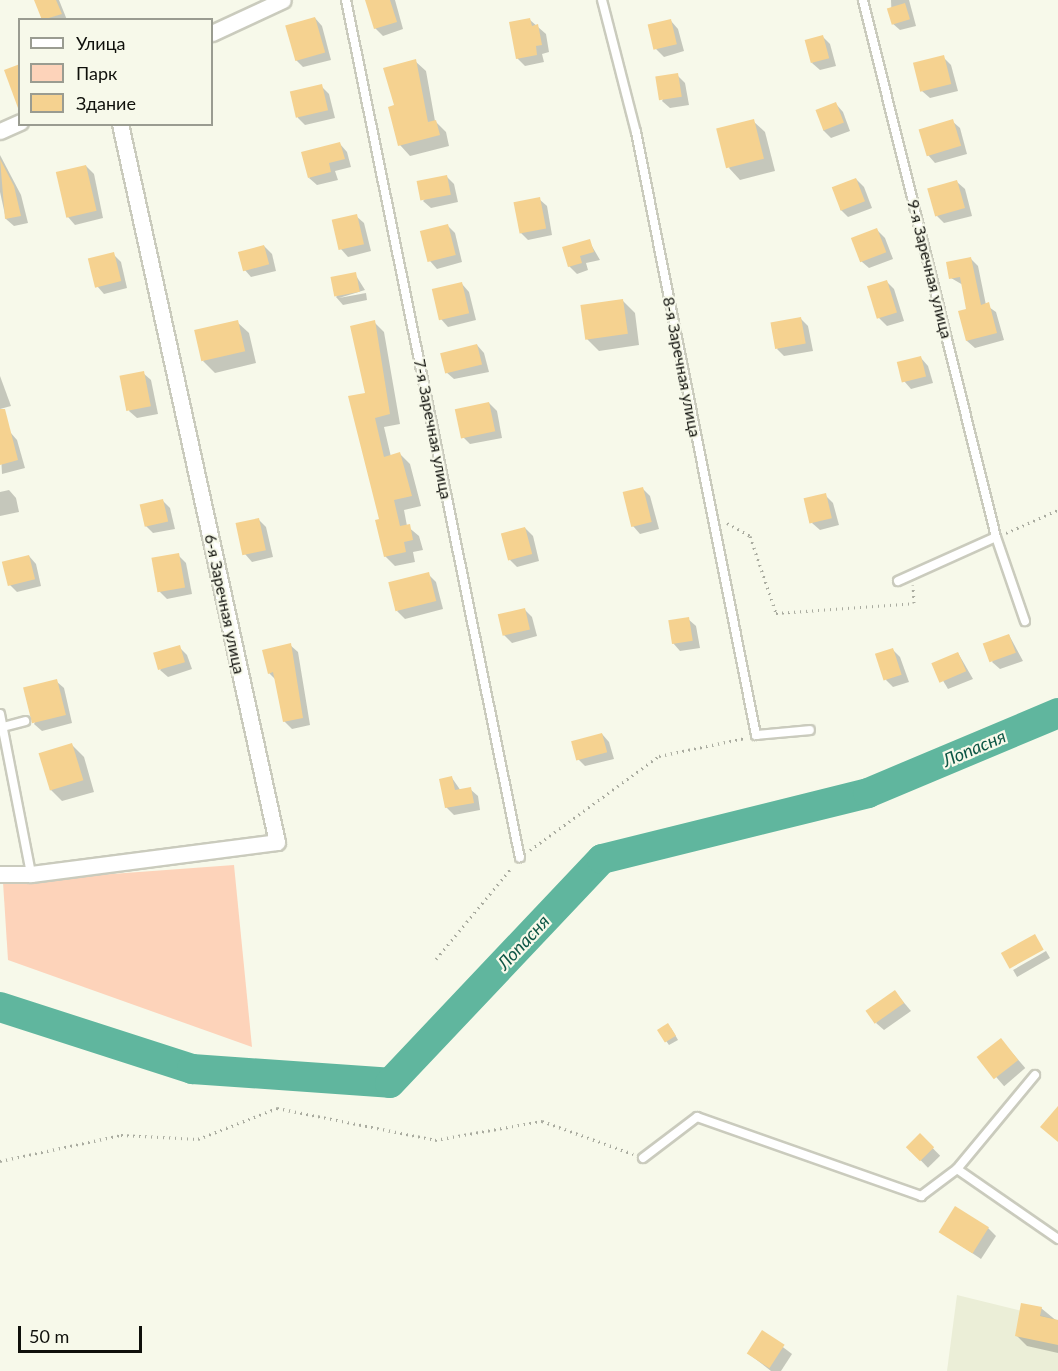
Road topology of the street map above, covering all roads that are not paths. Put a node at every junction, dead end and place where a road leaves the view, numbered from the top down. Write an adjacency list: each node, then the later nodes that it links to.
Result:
1 (283, 0): 5 (street)
2 (346, 0): 16 (lane, 7-я Заречная улица)
3 (602, 0): 15 (lane, 8-я Заречная улица)
4 (863, 0): 9 (lane, 9-я Заречная улица)
5 (213, 33)
6 (18, 123): 8 (street)
7 (120, 126): 18 (street, 6-я Заречная улица)
8 (0, 131)
9 (996, 537): 10 (lane); 11 (lane, 9-я Заречная улица)
10 (898, 581)
11 (1024, 621)
12 (0, 714): 14 (lane)
13 (25, 721): 14 (lane)
14 (3, 727): 18 (lane)
15 (810, 730)
16 (520, 858)
17 (0, 874): 18 (street)
18 (32, 874)
19 (1035, 1075): 21 (lane)
20 (643, 1158): 21 (lane)
21 (957, 1169): 22 (lane)
22 (1058, 1239)

